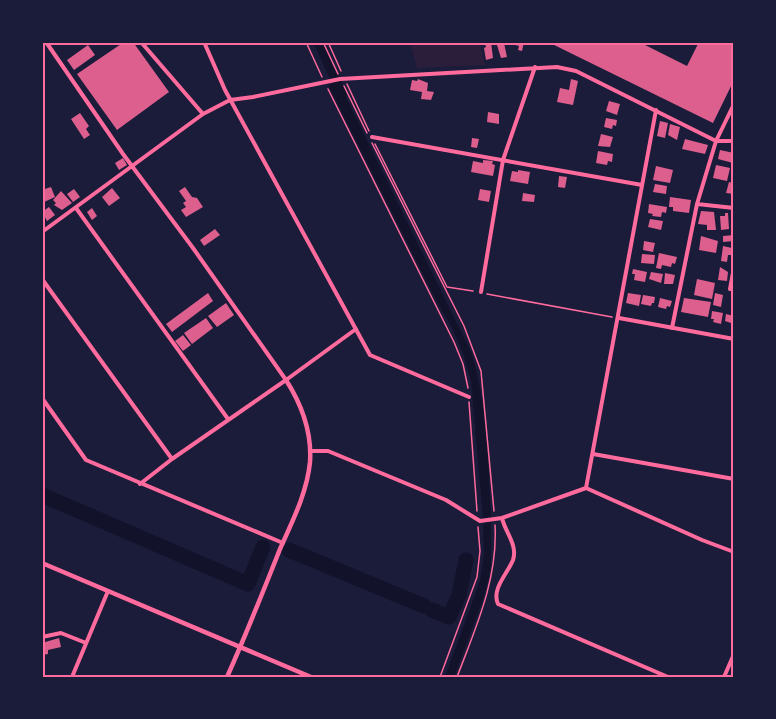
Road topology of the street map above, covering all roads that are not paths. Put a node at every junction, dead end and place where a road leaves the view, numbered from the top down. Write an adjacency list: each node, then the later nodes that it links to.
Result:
1 (46, 42): 13 (street)
2 (141, 42): 8 (street)
3 (204, 42): 5 (street)
4 (535, 67): 5 (street); 7 (street); 12 (street)
5 (230, 100): 8 (street); 25 (street)
6 (734, 104): 10 (street)
7 (656, 110): 10 (street); 14 (street)
8 (203, 114): 13 (street)
9 (372, 137): 12 (street)
10 (716, 141): 11 (street); 15 (street)
11 (734, 141)
12 (503, 160): 14 (street); 22 (street)
13 (133, 165): 16 (street); 27 (street)
14 (642, 185): 23 (street)
15 (697, 204): 17 (street); 24 (street)
16 (76, 208): 18 (street); 30 (street)
17 (734, 208)
18 (42, 232)
19 (734, 267): 21 (street)
20 (42, 279): 33 (street)
21 (734, 289)
22 (481, 292)
23 (619, 318): 24 (street); 32 (street)
24 (672, 328): 26 (street)
25 (356, 329): 27 (street); 28 (street)
26 (734, 339)
27 (286, 380): 30 (street); 31 (street)
28 (469, 397)
29 (42, 398): 35 (street)
30 (228, 418): 33 (street)
31 (310, 451): 37 (street); 38 (street)
32 (593, 454): 34 (street); 36 (street)
33 (172, 459): 35 (street)
34 (734, 479)
35 (140, 484): 38 (street)
36 (586, 488): 37 (street); 39 (street)
37 (502, 519): 49 (street)
38 (283, 543): 44 (street)
39 (734, 552)
40 (42, 563): 41 (street)
41 (108, 591): 43 (street); 44 (street)
42 (42, 637): 43 (street)
43 (86, 643): 46 (street)
44 (240, 647): 47 (street); 48 (street)
45 (734, 654): 50 (street)
46 (72, 677)
47 (227, 677)
48 (311, 677)
49 (668, 677)
50 (724, 677)

